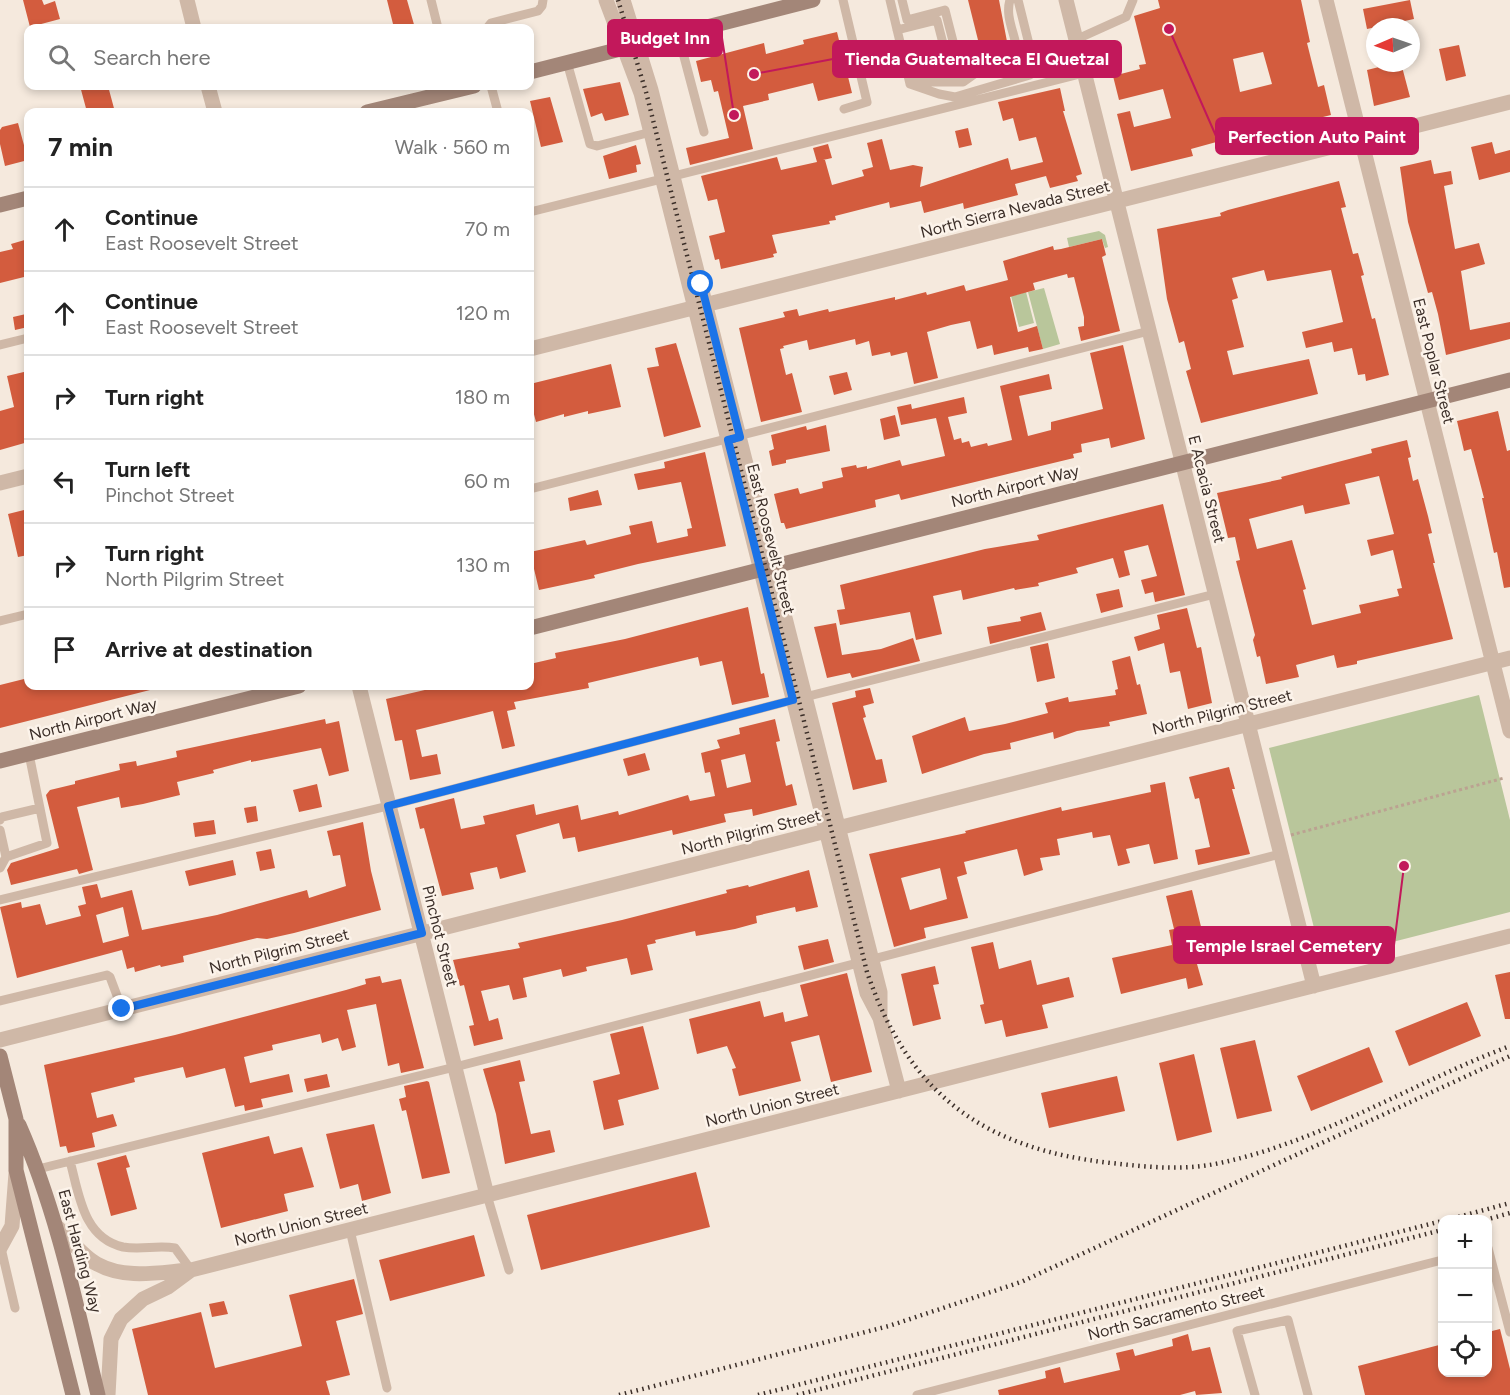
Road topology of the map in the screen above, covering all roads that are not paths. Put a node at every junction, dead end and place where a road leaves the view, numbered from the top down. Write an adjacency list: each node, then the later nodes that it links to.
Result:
1 (187, 0): 15 (street)
2 (431, 0): 16 (lane)
3 (543, 0): 17 (lane)
4 (606, 0): 20 (street, East Roosevelt Street)
5 (622, 0): 20 (street, East Roosevelt Street)
6 (843, 0): 34 (lane)
7 (890, 0): 18 (lane)
8 (902, 0): 18 (lane)
9 (1010, 0): 26 (lane)
10 (1018, 0): 23 (lane)
11 (1066, 0): 21 (street, E Acacia Street)
12 (1133, 0): 21 (lane)
13 (1326, 0): 37 (street, East Poplar Street)
14 (805, 1): 19 (main road)
15 (193, 24)
16 (437, 24)
17 (490, 24)
18 (897, 30): 26 (lane)
19 (678, 34): 20 (main road); 36 (lane)
20 (630, 46): 22 (main road); 35 (street, East Roosevelt Street); 38 (street, East Roosevelt Street)
21 (1078, 49): 23 (lane); 25 (street, E Acacia Street)
22 (567, 62): 24 (main road); 35 (lane)
23 (1033, 65): 26 (lane)
24 (534, 71)
25 (1084, 74): 38 (lane); 40 (street, E Acacia Street)
26 (910, 84)
27 (209, 90): 31 (street)
28 (447, 90): 32 (main road)
29 (492, 90): 33 (lane)
30 (1510, 102): 37 (street, North Sierra Nevada Street)
31 (214, 108)
32 (382, 108)
33 (497, 108)
34 (844, 109)
35 (651, 132): 38 (street, East Roosevelt Street)
36 (704, 132)
37 (1362, 140): 40 (street, North Sierra Nevada Street); 49 (street, East Poplar Street)
38 (668, 177): 42 (lane); 43 (street, East Roosevelt Street)
39 (24, 199): 41 (main road)
40 (1116, 202): 43 (street, North Sierra Nevada Street); 44 (street, E Acacia Street)
41 (0, 205)
42 (534, 211)
43 (701, 307): 47 (street, North Sierra Nevada Street); 50 (street, East Roosevelt Street)
44 (1149, 332): 50 (lane); 51 (street, E Acacia Street)
45 (24, 339): 46 (lane)
46 (0, 345)
47 (534, 349)
48 (1510, 380): 49 (main road, North Airport Way)
49 (1425, 402): 51 (main road, North Airport Way); 61 (street, East Poplar Street)
50 (734, 439): 54 (lane); 55 (street, East Roosevelt Street)
51 (1181, 463): 55 (main road, North Airport Way); 56 (street, E Acacia Street)
52 (24, 477): 53 (street)
53 (0, 483)
54 (534, 488)
55 (767, 568): 59 (main road, North Airport Way); 64 (street, East Roosevelt Street)
56 (1215, 594): 64 (lane); 65 (street, E Acacia Street)
57 (24, 615): 58 (lane)
58 (0, 621)
59 (534, 627)
60 (1510, 658): 61 (street, North Pilgrim Street)
61 (1493, 662): 65 (street, North Pilgrim Street); 66 (street, East Poplar Street)
62 (283, 690): 67 (main road, North Airport Way)
63 (360, 690): 69 (street, Pinchot Street)
64 (800, 698): 69 (lane); 72 (street, East Roosevelt Street)
65 (1246, 725): 72 (street, North Pilgrim Street); 74 (street, E Acacia Street)
66 (1510, 731)
67 (29, 754): 68 (main road, North Airport Way); 70 (lane)
68 (0, 761)
69 (388, 806): 77 (lane); 78 (street, Pinchot Street)
70 (40, 808): 71 (lane); 75 (lane)
71 (0, 820)
72 (833, 829): 78 (street, North Pilgrim Street); 80 (street, East Roosevelt Street)
73 (0, 830): 75 (lane)
74 (1280, 854): 80 (lane); 81 (street, E Acacia Street)
75 (6, 857): 76 (lane)
76 (0, 868)
77 (0, 900)
78 (422, 933): 83 (street, North Pilgrim Street); 86 (street, Pinchot Street)
79 (1510, 936): 81 (street, North Union Street)
80 (865, 959): 86 (lane); 88 (street, East Roosevelt Street)
81 (1314, 986): 88 (street, North Union Street)
82 (0, 1001): 83 (lane)
83 (122, 1009): 84 (street, North Pilgrim Street)
84 (0, 1040)
85 (0, 1056): 87 (main road, East Harding Way)
86 (455, 1067): 90 (lane); 93 (street, Pinchot Street)
87 (4, 1087): 89 (main road, East Harding Way)
88 (900, 1091): 93 (street, North Union Street)
89 (16, 1119): 91 (main road, East Harding Way); 92 (main road, East Harding Way)
90 (70, 1161): 91 (lane); 99 (lane)
91 (38, 1169): 94 (main road, East Harding Way)
92 (16, 1170): 96 (street); 104 (main road, East Harding Way)
93 (487, 1195): 95 (street, North Union Street); 100 (lane)
94 (56, 1226): 99 (street, North Union Street); 105 (main road, East Harding Way)
95 (350, 1230): 99 (street, North Union Street); 103 (lane)
96 (1, 1248): 101 (lane)
97 (1438, 1261): 107 (lane, North Sacramento Street)
98 (1492, 1263): 102 (lane)
99 (190, 1270): 106 (street)
100 (509, 1270)
101 (15, 1308)
102 (1510, 1332)
103 (387, 1388)
104 (72, 1395)
105 (98, 1395)
106 (108, 1395)
107 (917, 1395)
108 (1255, 1395): 109 (lane)
109 (1308, 1395)

